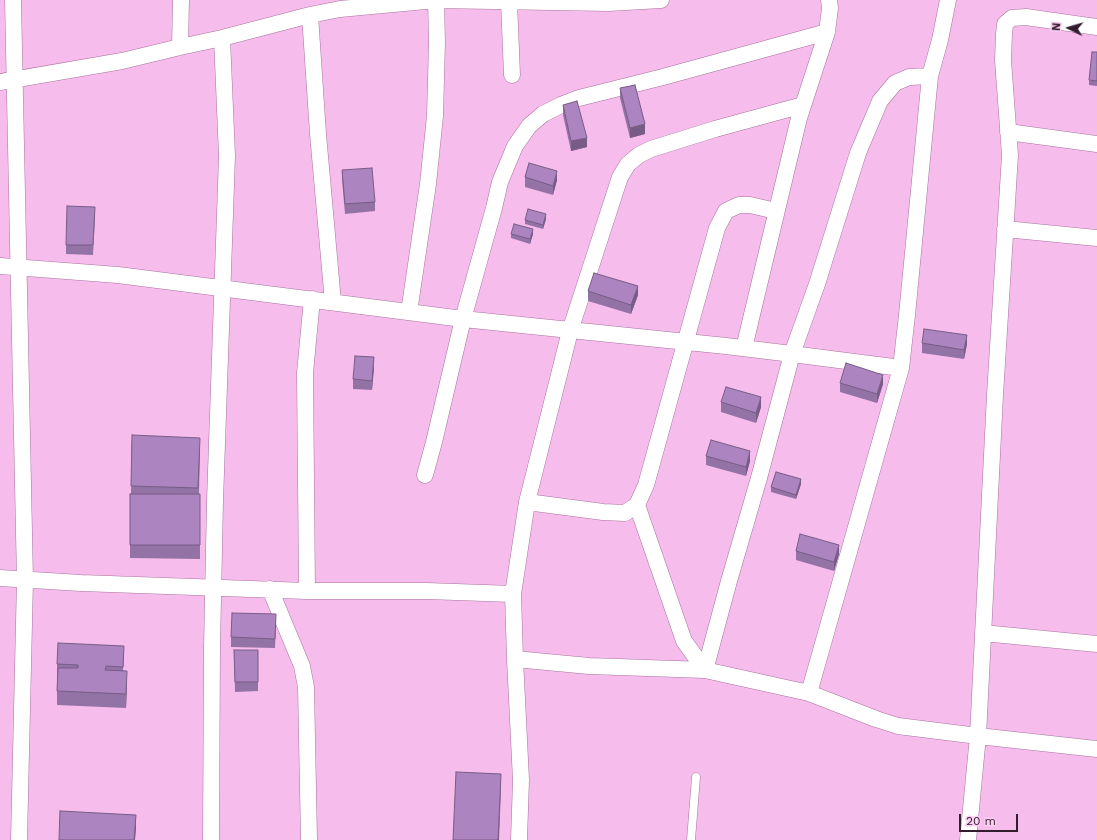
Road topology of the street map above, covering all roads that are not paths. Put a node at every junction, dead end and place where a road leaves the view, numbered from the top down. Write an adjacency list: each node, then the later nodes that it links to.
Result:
1 (13, 0): 17 (street)
2 (181, 0): 14 (street)
3 (436, 0): 8 (street); 9 (street); 29 (street)
4 (661, 0): 7 (street)
5 (829, 0): 12 (street)
6 (948, 0): 16 (street)
7 (608, 1): 8 (street)
8 (508, 2): 15 (street)
9 (340, 5): 10 (street)
10 (310, 15): 13 (street); 28 (street)
11 (1097, 27): 19 (street)
12 (827, 32): 18 (street); 30 (street)
13 (222, 38): 14 (street); 26 (street)
14 (180, 47): 17 (street)
15 (512, 75)
16 (930, 76): 34 (street); 35 (street)
17 (7, 81): 25 (street)
18 (803, 105): 21 (street); 31 (street)
19 (1008, 132): 20 (street); 22 (street)
20 (1097, 144)
21 (776, 211): 32 (street); 33 (street)
22 (1005, 230): 23 (street); 45 (street)
23 (1097, 238)
24 (0, 266): 25 (street)
25 (18, 268): 26 (street); 40 (street)
26 (222, 288): 27 (street); 41 (street)
27 (312, 299): 28 (street); 43 (street)
28 (332, 302): 29 (street)
29 (409, 312): 30 (street)
30 (463, 319): 31 (street); 36 (street)
31 (570, 330): 32 (street); 37 (street)
32 (686, 343): 33 (street); 38 (street)
33 (744, 348): 34 (street)
34 (792, 354): 35 (street); 48 (street)
35 (901, 368): 49 (street)
36 (424, 475)
37 (527, 502): 38 (street); 44 (street)
38 (637, 505): 48 (street)
39 (0, 578): 40 (street)
40 (25, 580): 41 (street); 53 (street)
41 (213, 587): 42 (street); 54 (street)
42 (270, 589): 43 (street); 55 (street)
43 (307, 591): 44 (street)
44 (513, 594): 47 (street)
45 (983, 633): 46 (street); 50 (street)
46 (1097, 644)
47 (515, 659): 48 (street); 56 (street)
48 (705, 670): 49 (street)
49 (809, 693): 50 (street)
50 (978, 736): 51 (street); 58 (street)
51 (1097, 749)
52 (696, 777): 57 (lane)
53 (19, 840)
54 (211, 840)
55 (309, 840)
56 (519, 840)
57 (691, 840)
58 (968, 840)

